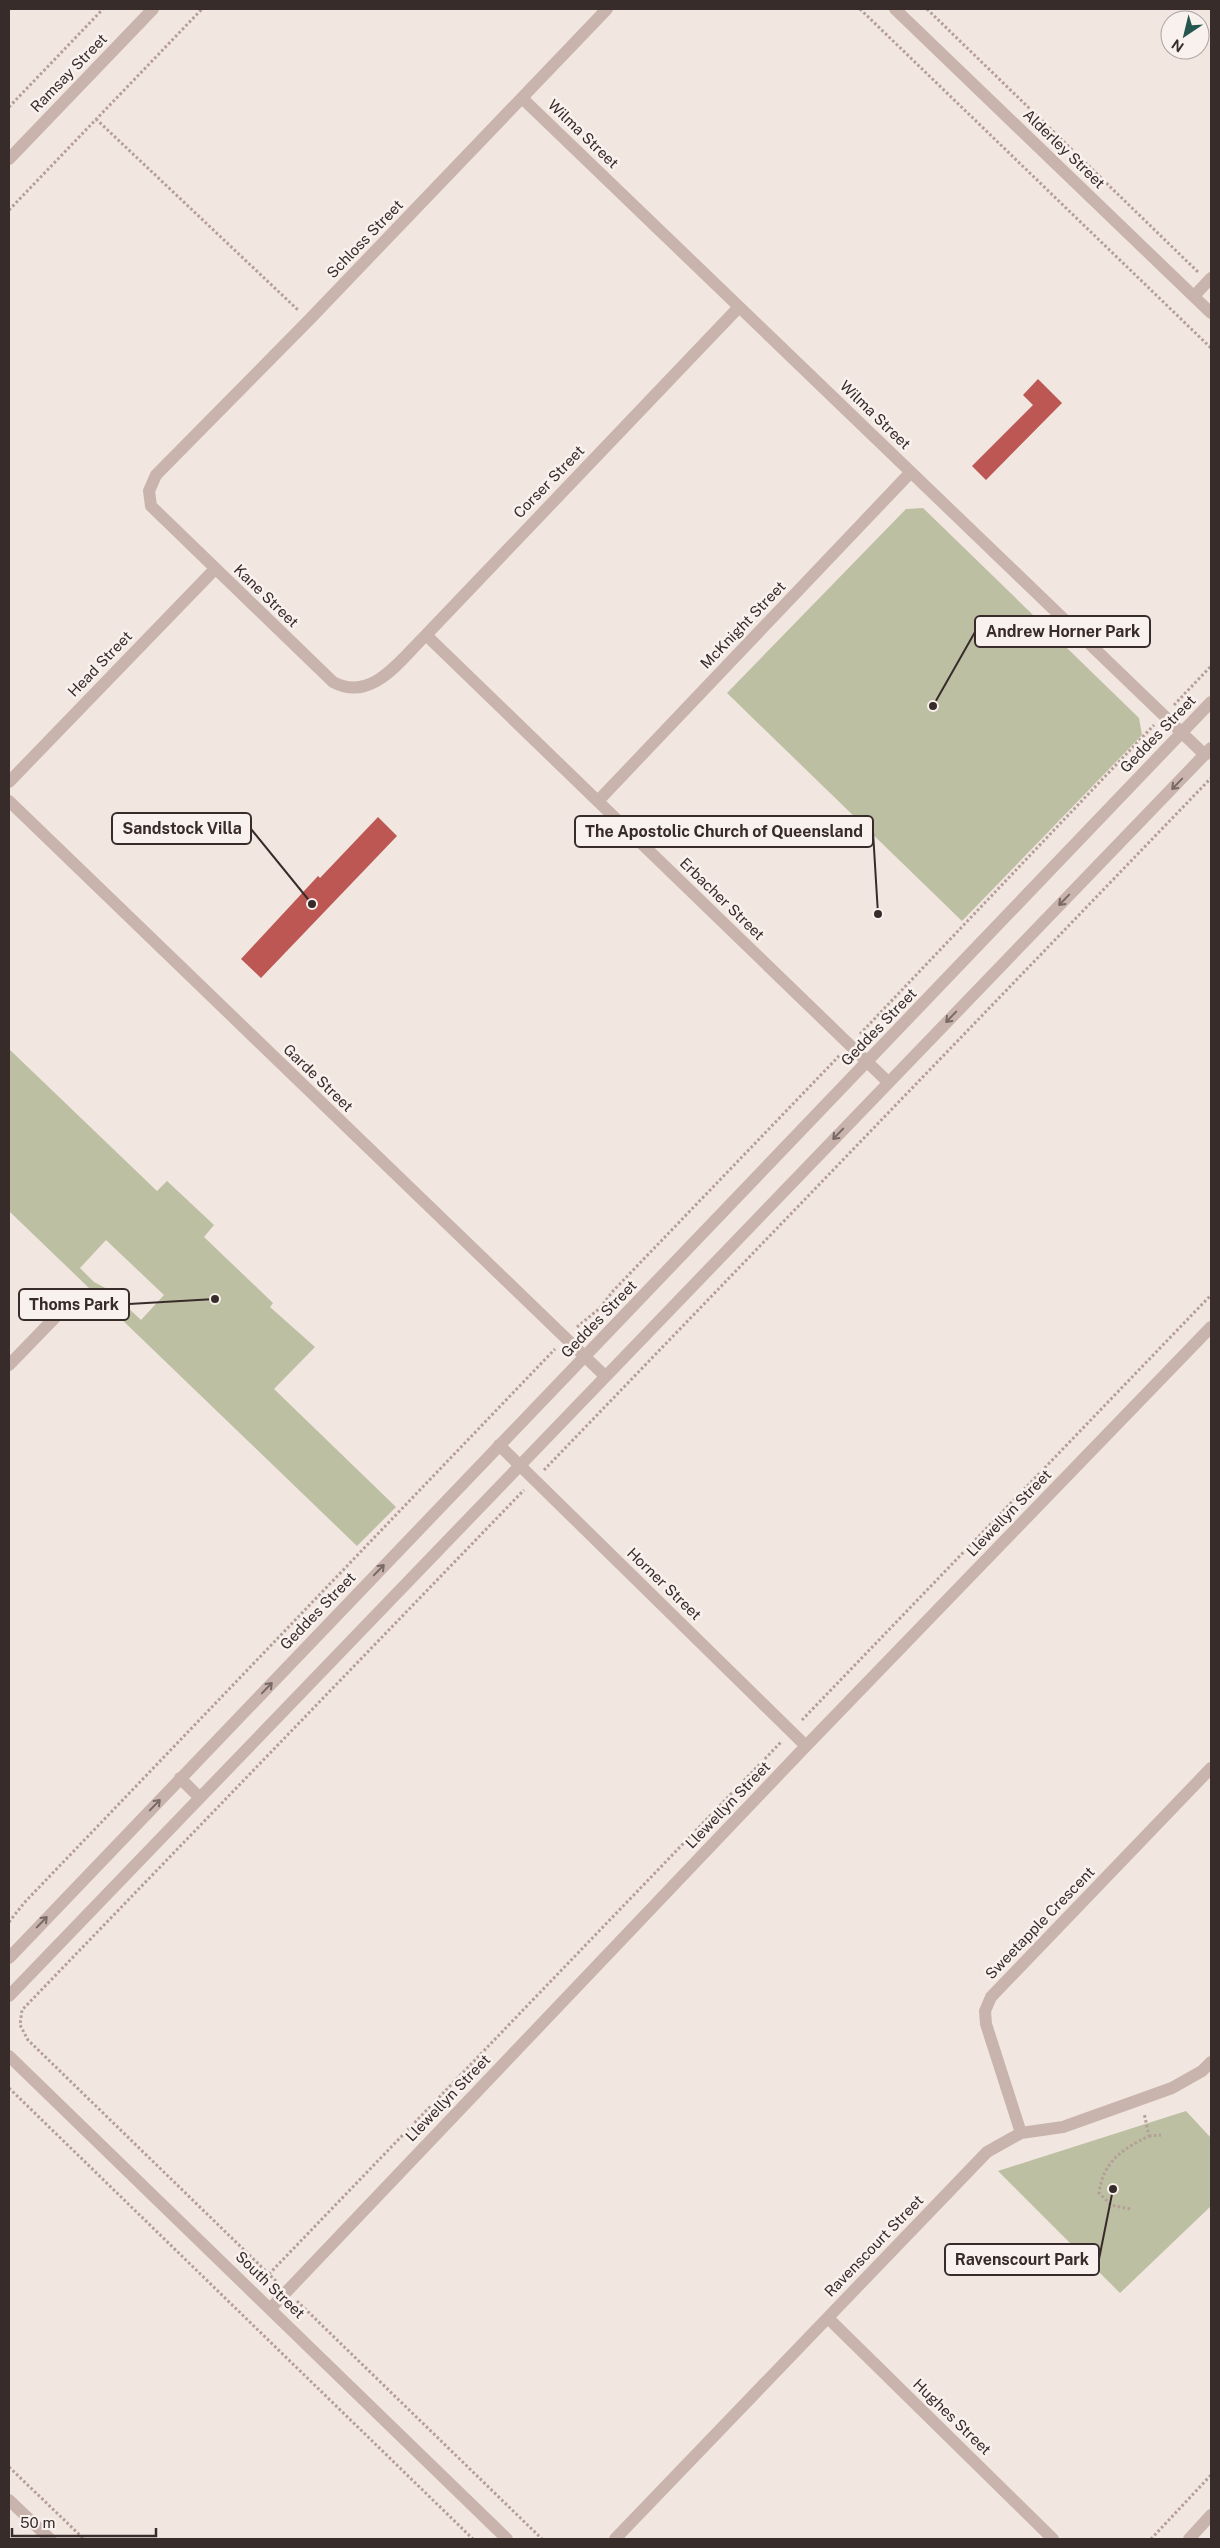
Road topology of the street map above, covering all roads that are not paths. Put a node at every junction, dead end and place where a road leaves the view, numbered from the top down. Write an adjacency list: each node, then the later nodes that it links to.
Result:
1 (153, 9): 5 (street, Ramsay Street)
2 (607, 9): 4 (street, Schloss Street)
3 (895, 9): 7 (street, Alderley Street)
4 (522, 98): 8 (street, Wilma Street); 11 (street, Schloss Street)
5 (9, 159)
6 (1210, 279): 7 (street)
7 (1194, 296): 9 (street, Alderley Street)
8 (739, 307): 10 (street, Wilma Street); 13 (street, Corser Street)
9 (1211, 313)
10 (911, 472): 16 (street, Wilma Street); 20 (street, McKnight Street)
11 (149, 492): 12 (street, Kane Street)
12 (215, 570): 14 (street, Kane Street); 18 (street, Head Street)
13 (426, 635): 14 (street, Corser Street); 20 (street, Erbacher Street)
14 (381, 679)
15 (1211, 702): 16 (street, Geddes Street)
16 (1182, 733): 17 (street, Wilma Street); 21 (street, Geddes Street)
17 (1208, 752): 22 (street, one-way to 22)
18 (9, 782)
19 (9, 801): 25 (street, Garde Street)
20 (598, 801): 21 (street, Erbacher Street)
21 (867, 1062): 22 (street, Erbacher Street); 25 (street, Geddes Street)
22 (888, 1082): 27 (street, one-way to 27)
23 (72, 1300): 26 (street)
24 (1211, 1327): 30 (street, Llewellyn Street)
25 (584, 1357): 27 (street, Garde Street); 28 (street, Geddes Street)
26 (9, 1365)
27 (605, 1376): 29 (street)
28 (499, 1445): 29 (street, Horner Street); 32 (street, Geddes Street, one-way to 28)
29 (519, 1465): 30 (street, Horner Street); 33 (street)
30 (806, 1746): 39 (street, Llewellyn Street)
31 (1211, 1768): 38 (street, Sweetapple Crescent)
32 (180, 1778): 33 (street); 34 (street, Geddes Street, one-way to 32)
33 (199, 1797): 35 (street)
34 (9, 1958)
35 (9, 1996)
36 (9, 2056): 39 (street, South Street)
37 (1211, 2062): 38 (street, Ravenscourt Street)
38 (1021, 2134): 40 (street, Ravenscourt Street)
39 (271, 2308): 44 (street, South Street)
40 (828, 2318): 45 (street, Ravenscourt Street); 46 (street, Hughes Street)
41 (9, 2500): 43 (street)
42 (1211, 2516): 47 (street)
43 (50, 2539)
44 (507, 2539)
45 (615, 2539)
46 (1053, 2539)
47 (1188, 2539)

